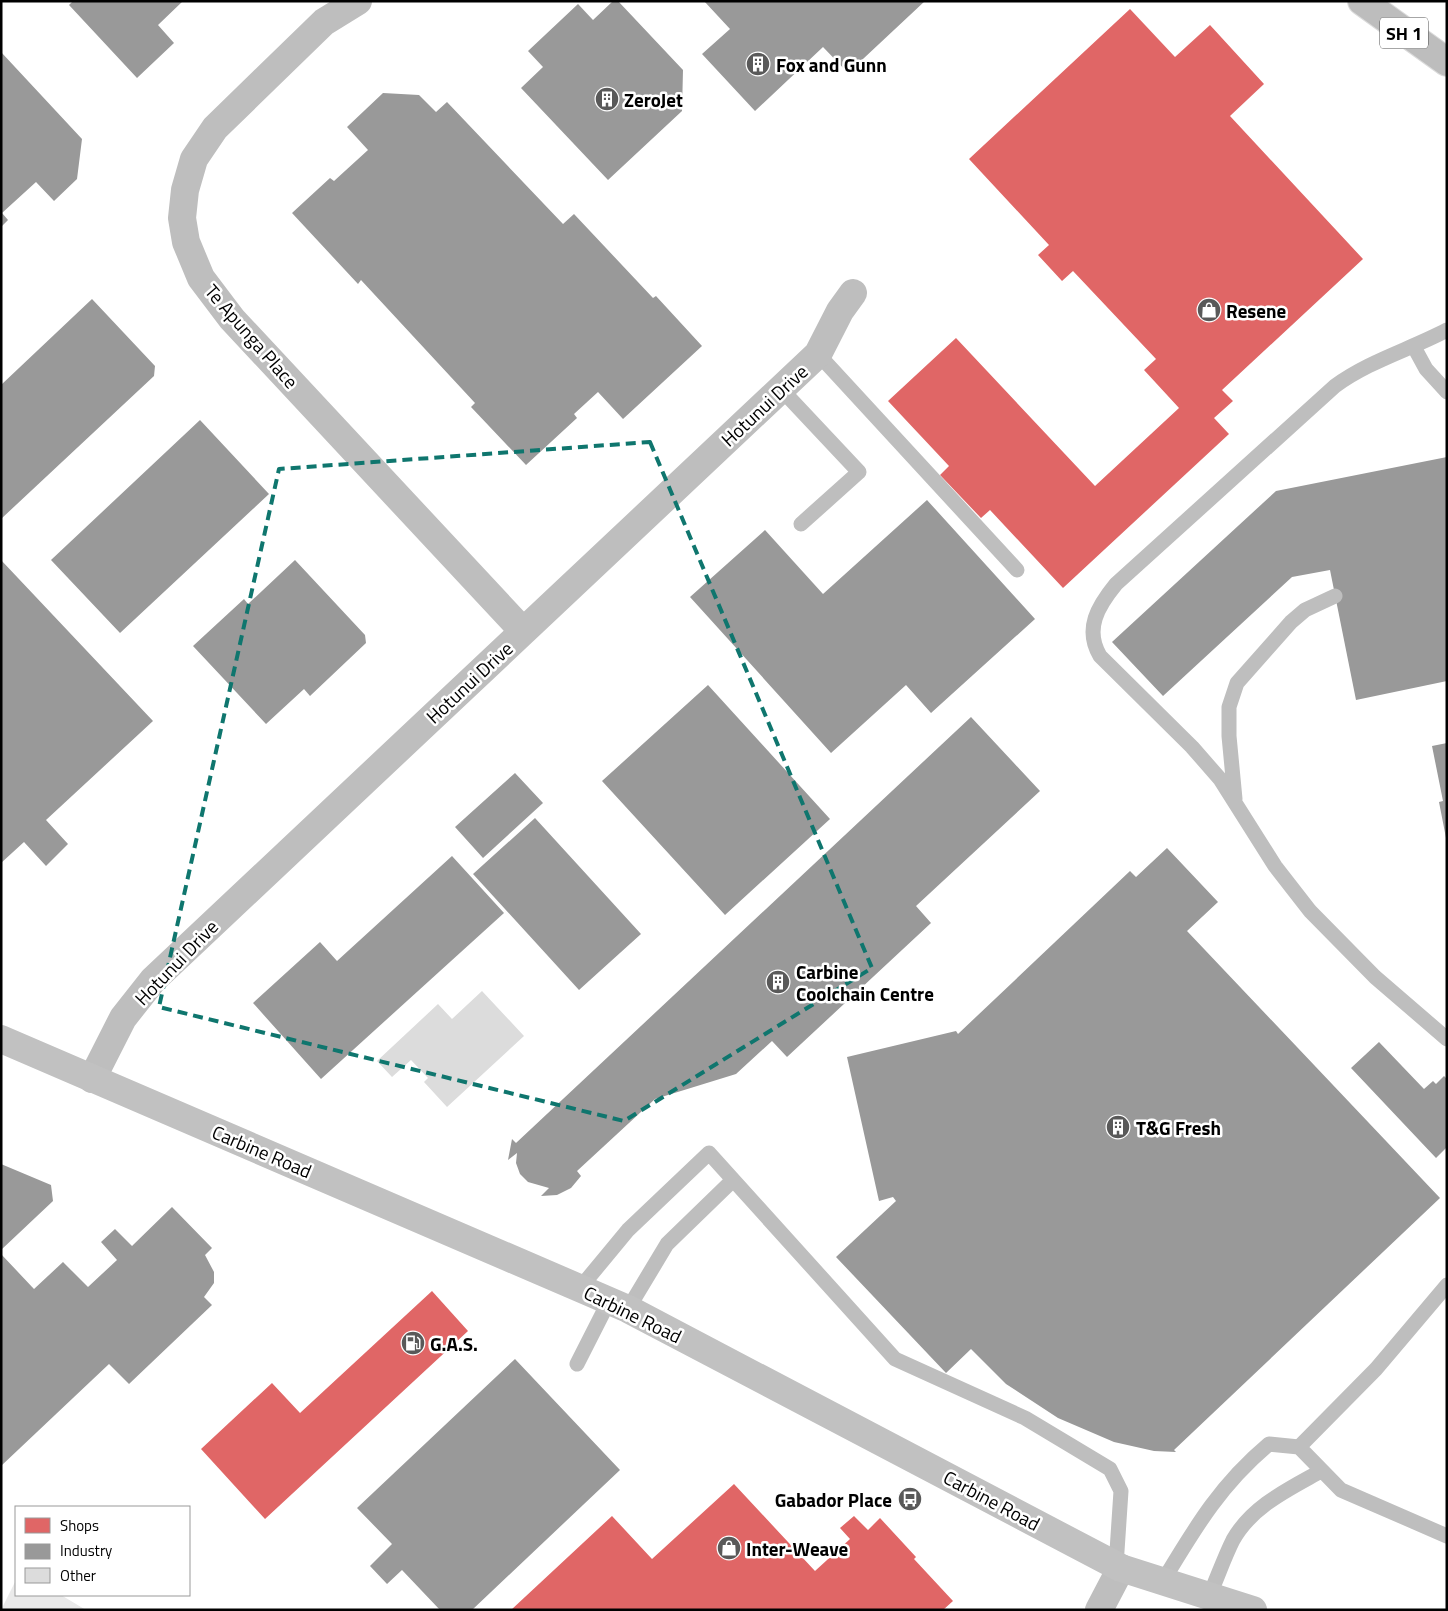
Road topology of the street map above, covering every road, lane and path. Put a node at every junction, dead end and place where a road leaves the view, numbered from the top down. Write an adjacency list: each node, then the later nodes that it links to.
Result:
1 (358, 1): 13 (street, Te Apunga Place)
2 (1362, 1): 3 (highway, SH 1)
3 (1447, 62)
4 (853, 293): 7 (street, Hotunui Drive)
5 (1447, 330): 6 (lane)
6 (1414, 347): 9 (lane); 14 (lane)
7 (818, 354): 8 (street, Hotunui Drive); 11 (lane)
8 (781, 389): 10 (lane); 13 (street, Hotunui Drive)
9 (1447, 392)
10 (802, 524)
11 (1017, 570)
12 (1336, 596): 14 (lane)
13 (523, 631): 17 (street, Hotunui Drive)
14 (1236, 800): 16 (lane)
15 (1, 1039): 17 (main road, Carbine Road)
16 (1447, 1040)
17 (92, 1079): 20 (main road, Carbine Road)
18 (733, 1180): 20 (lane); 21 (lane); 26 (lane)
19 (1447, 1285): 23 (lane)
20 (580, 1288): 21 (main road, Carbine Road)
21 (618, 1305): 22 (lane); 26 (main road, Carbine Road)
22 (577, 1364)
23 (1298, 1447): 24 (lane); 27 (lane)
24 (1321, 1471): 25 (lane); 28 (lane)
25 (1447, 1536)
26 (1119, 1567): 27 (main road, Carbine Road); 29 (street)
27 (1163, 1582): 28 (main road, Carbine Road)
28 (1210, 1594): 30 (main road, Carbine Road)
29 (1099, 1610)
30 (1253, 1610)

